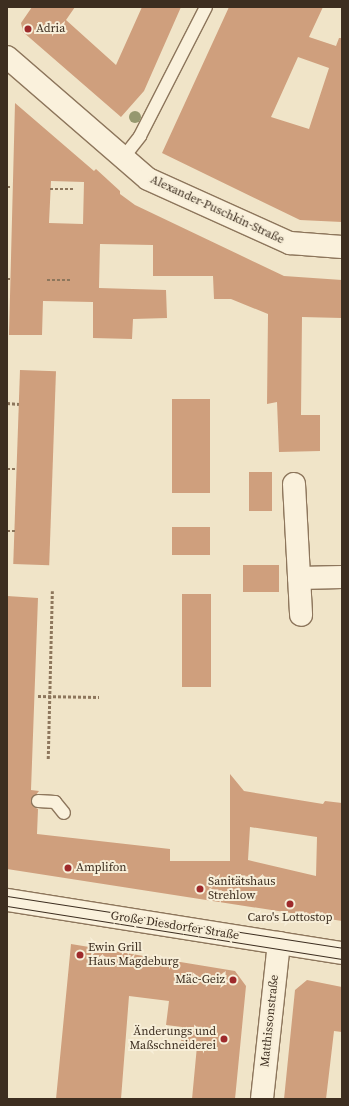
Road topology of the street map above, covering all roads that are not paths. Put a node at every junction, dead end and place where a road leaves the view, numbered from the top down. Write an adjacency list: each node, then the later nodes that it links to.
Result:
1 (206, 7): 3 (lane)
2 (7, 57): 3 (street, Alexander-Puschkin-Straße)
3 (123, 158): 4 (street, Alexander-Puschkin-Straße)
4 (342, 247)
5 (294, 484): 7 (street)
6 (342, 577): 7 (street)
7 (299, 578): 8 (street)
8 (301, 615)
9 (38, 801): 10 (lane)
10 (64, 813)
11 (7, 900): 12 (street, Große Diesdorfer Straße)
12 (279, 943): 13 (street, Große Diesdorfer Straße); 14 (street, Matthissonstraße)
13 (342, 953)
14 (262, 1099)

